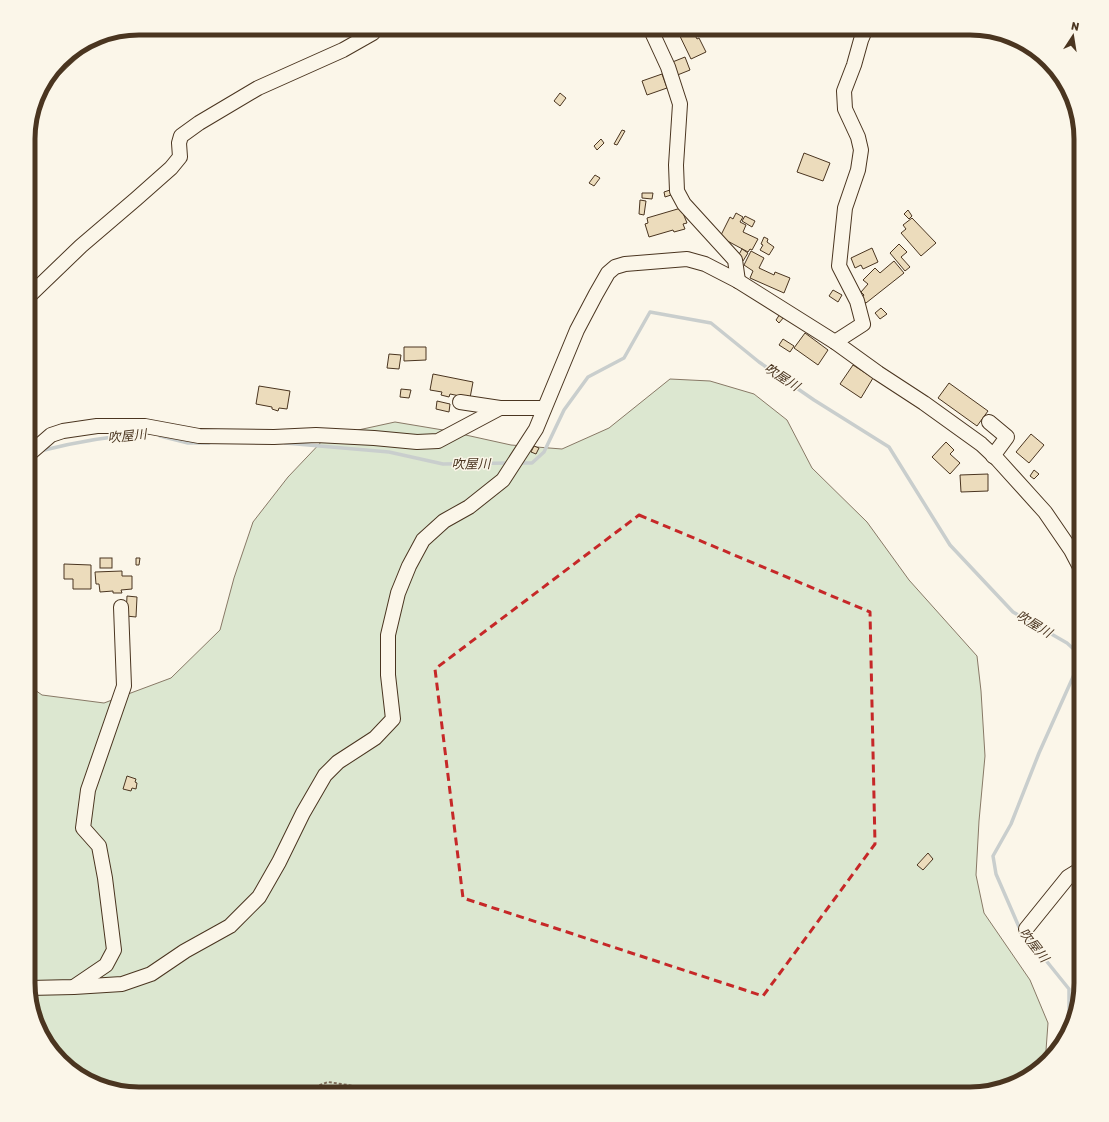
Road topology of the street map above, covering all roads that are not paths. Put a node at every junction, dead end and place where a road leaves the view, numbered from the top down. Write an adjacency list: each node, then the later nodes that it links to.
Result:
1 (370, 35): 5 (street)
2 (653, 35): 4 (street)
3 (863, 35): 6 (street)
4 (738, 281): 6 (street); 9 (street)
5 (35, 290)
6 (835, 342): 12 (street)
7 (460, 402): 8 (street)
8 (500, 408): 9 (street); 11 (street)
9 (544, 408): 17 (street)
10 (989, 422): 12 (street)
11 (35, 449)
12 (993, 456): 13 (street)
13 (1074, 556)
14 (121, 607): 17 (street)
15 (1074, 873): 16 (street)
16 (1026, 930)
17 (74, 987): 18 (street)
18 (35, 988)

